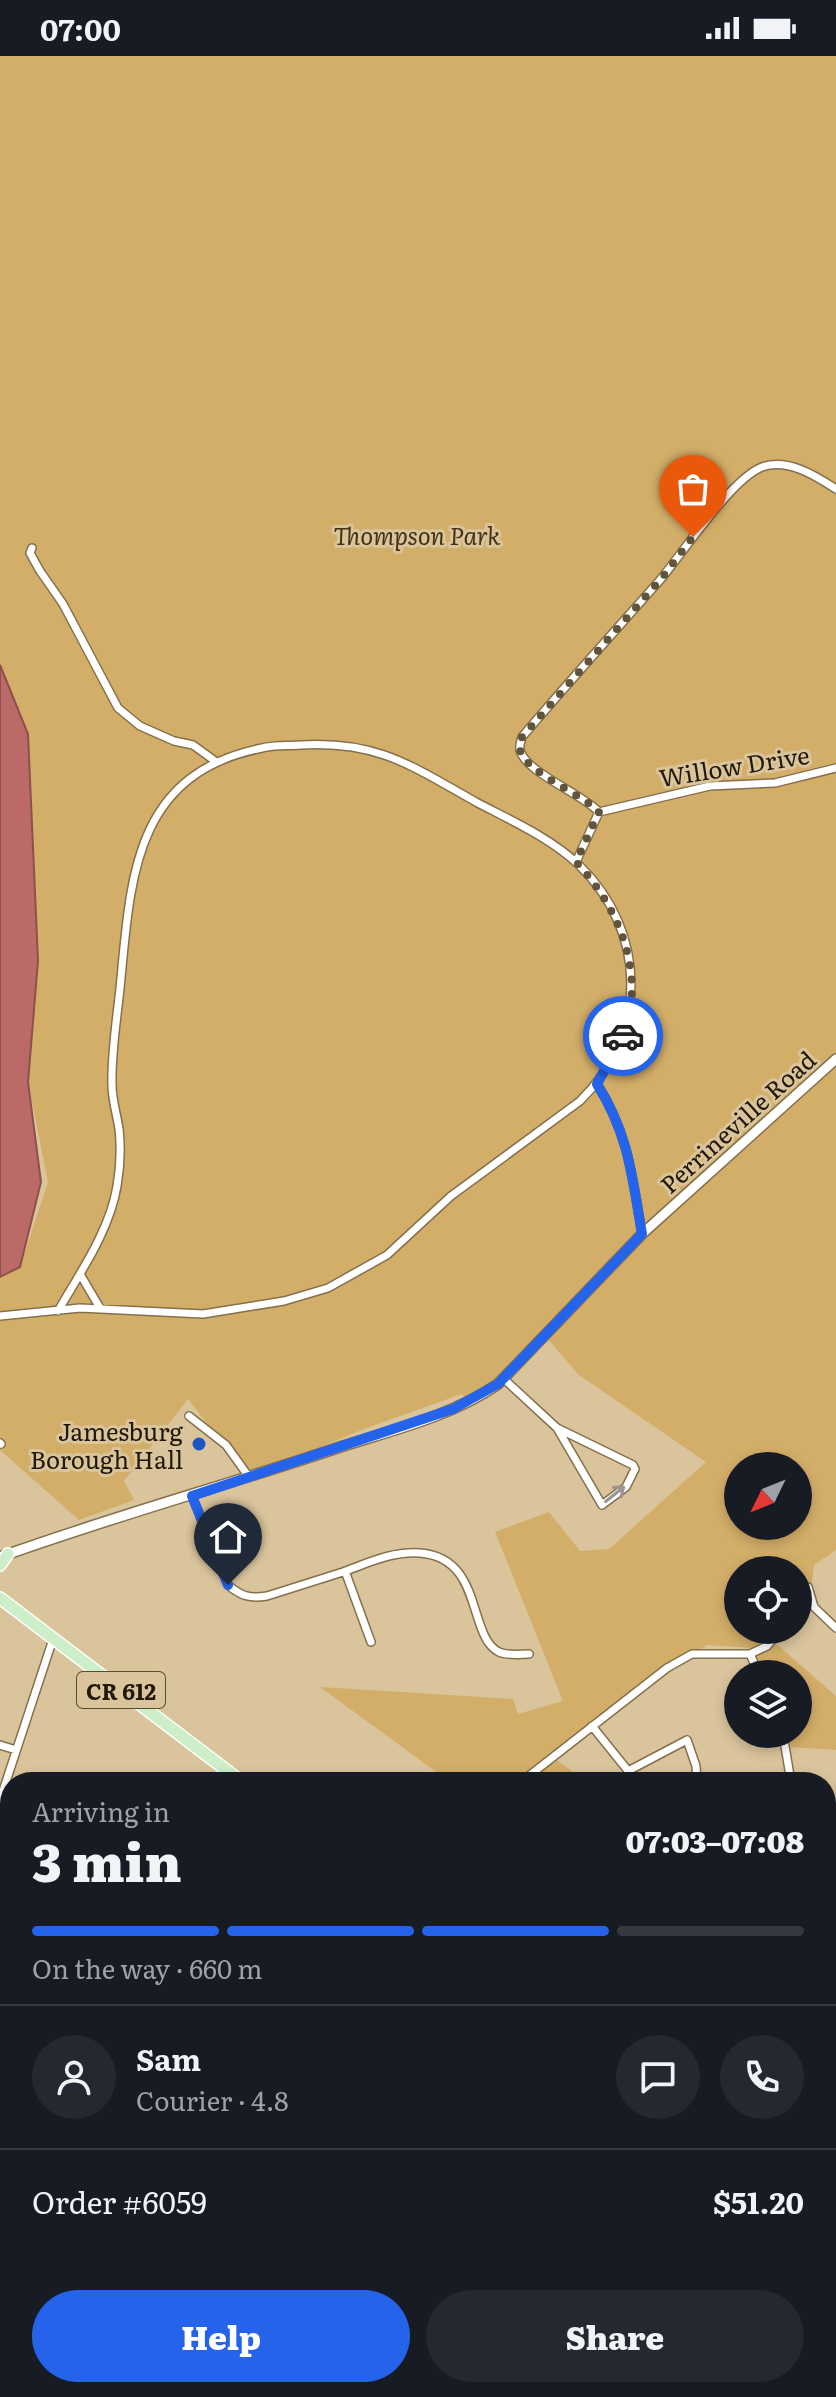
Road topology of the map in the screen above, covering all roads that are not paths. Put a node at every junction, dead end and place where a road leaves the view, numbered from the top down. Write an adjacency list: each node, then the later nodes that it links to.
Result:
1 (836, 489): 5 (street)
2 (32, 548): 3 (street)
3 (215, 761): 6 (street); 10 (street)
4 (836, 768): 5 (street, Willow Drive)
5 (599, 812): 6 (street)
6 (576, 862): 8 (street)
7 (836, 1059): 9 (street, Perrineville Road)
8 (597, 1084): 9 (street); 11 (street)
9 (642, 1234): 14 (street, Perrineville Road)
10 (80, 1274): 11 (street); 12 (street)
11 (100, 1308): 12 (street)
12 (58, 1311): 13 (street)
13 (0, 1316)
14 (504, 1379): 16 (street); 17 (street, Perrineville Road)
15 (189, 1416): 17 (street)
16 (557, 1428): 16 (street, one-way to 16)
17 (249, 1477): 18 (street, Perrineville Road)
18 (192, 1496): 19 (street, Perrineville Road); 21 (street)
19 (4, 1555): 20 (main road)
20 (0, 1565)
21 (345, 1571): 26 (street); 28 (street)
22 (1, 1598): 25 (main road, CR 612)
23 (812, 1600): 24 (street)
24 (836, 1628)
25 (53, 1639): 34 (street); 37 (main road, CR 612)
26 (371, 1642)
27 (769, 1644): 29 (street)
28 (529, 1654)
29 (750, 1654): 30 (street); 31 (street)
30 (753, 1660)
31 (592, 1726): 35 (street); 38 (street)
32 (0, 1745): 34 (street)
33 (785, 1748): 40 (street)
34 (16, 1750): 36 (street)
35 (628, 1771): 39 (street)
36 (9, 1772)
37 (229, 1772)
38 (537, 1772)
39 (696, 1772)
40 (789, 1772)

